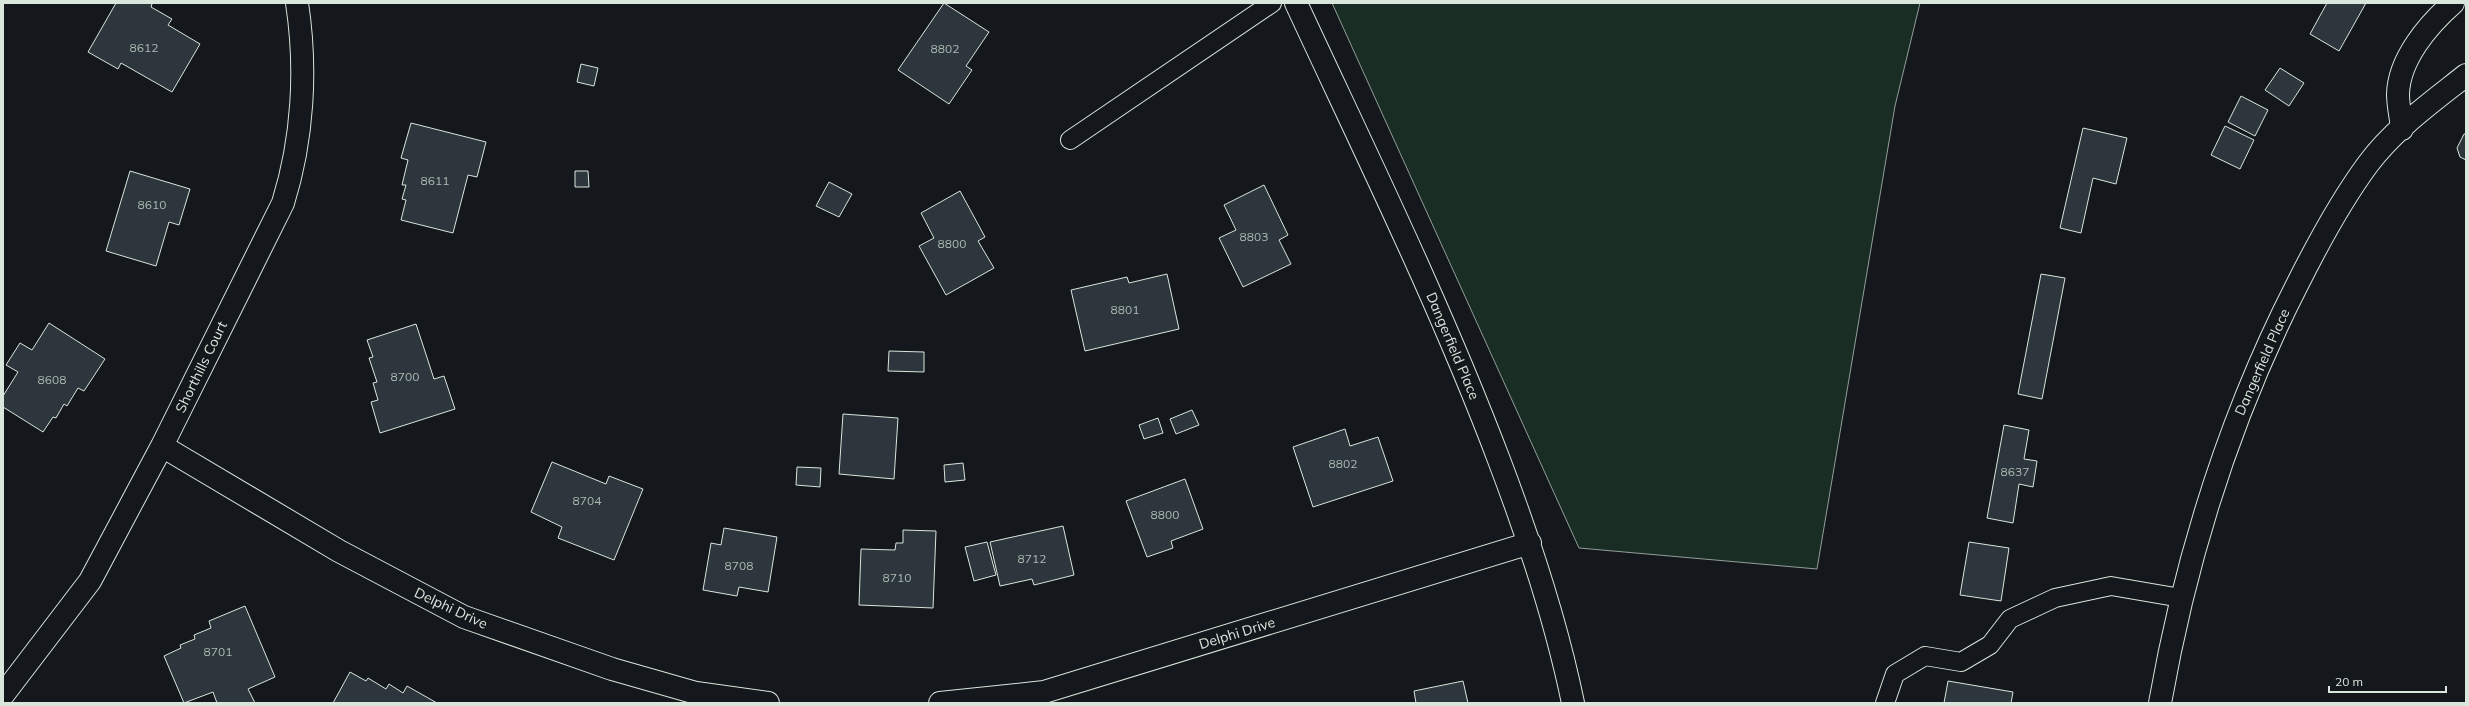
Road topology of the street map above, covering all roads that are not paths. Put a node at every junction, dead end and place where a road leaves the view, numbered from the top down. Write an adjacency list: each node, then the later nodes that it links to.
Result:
1 (297, 3): 8 (street, Shorthills Court)
2 (1272, 3): 7 (lane)
3 (1296, 3): 9 (street, Dangerfield Place)
4 (2453, 3): 6 (street)
5 (2466, 75): 6 (street, Dangerfield Place)
6 (2402, 128): 10 (street, Dangerfield Place)
7 (1070, 140)
8 (162, 446): 11 (street, Shorthills Court); 13 (street, Delphi Drive)
9 (1530, 543): 12 (street, Delphi Drive); 15 (street, Dangerfield Place)
10 (2182, 598): 16 (lane); 17 (street, Dangerfield Place)
11 (3, 695)
12 (1046, 698): 14 (street, Delphi Drive)
13 (768, 703)
14 (940, 703)
15 (1573, 703)
16 (1885, 703)
17 (2160, 703)

